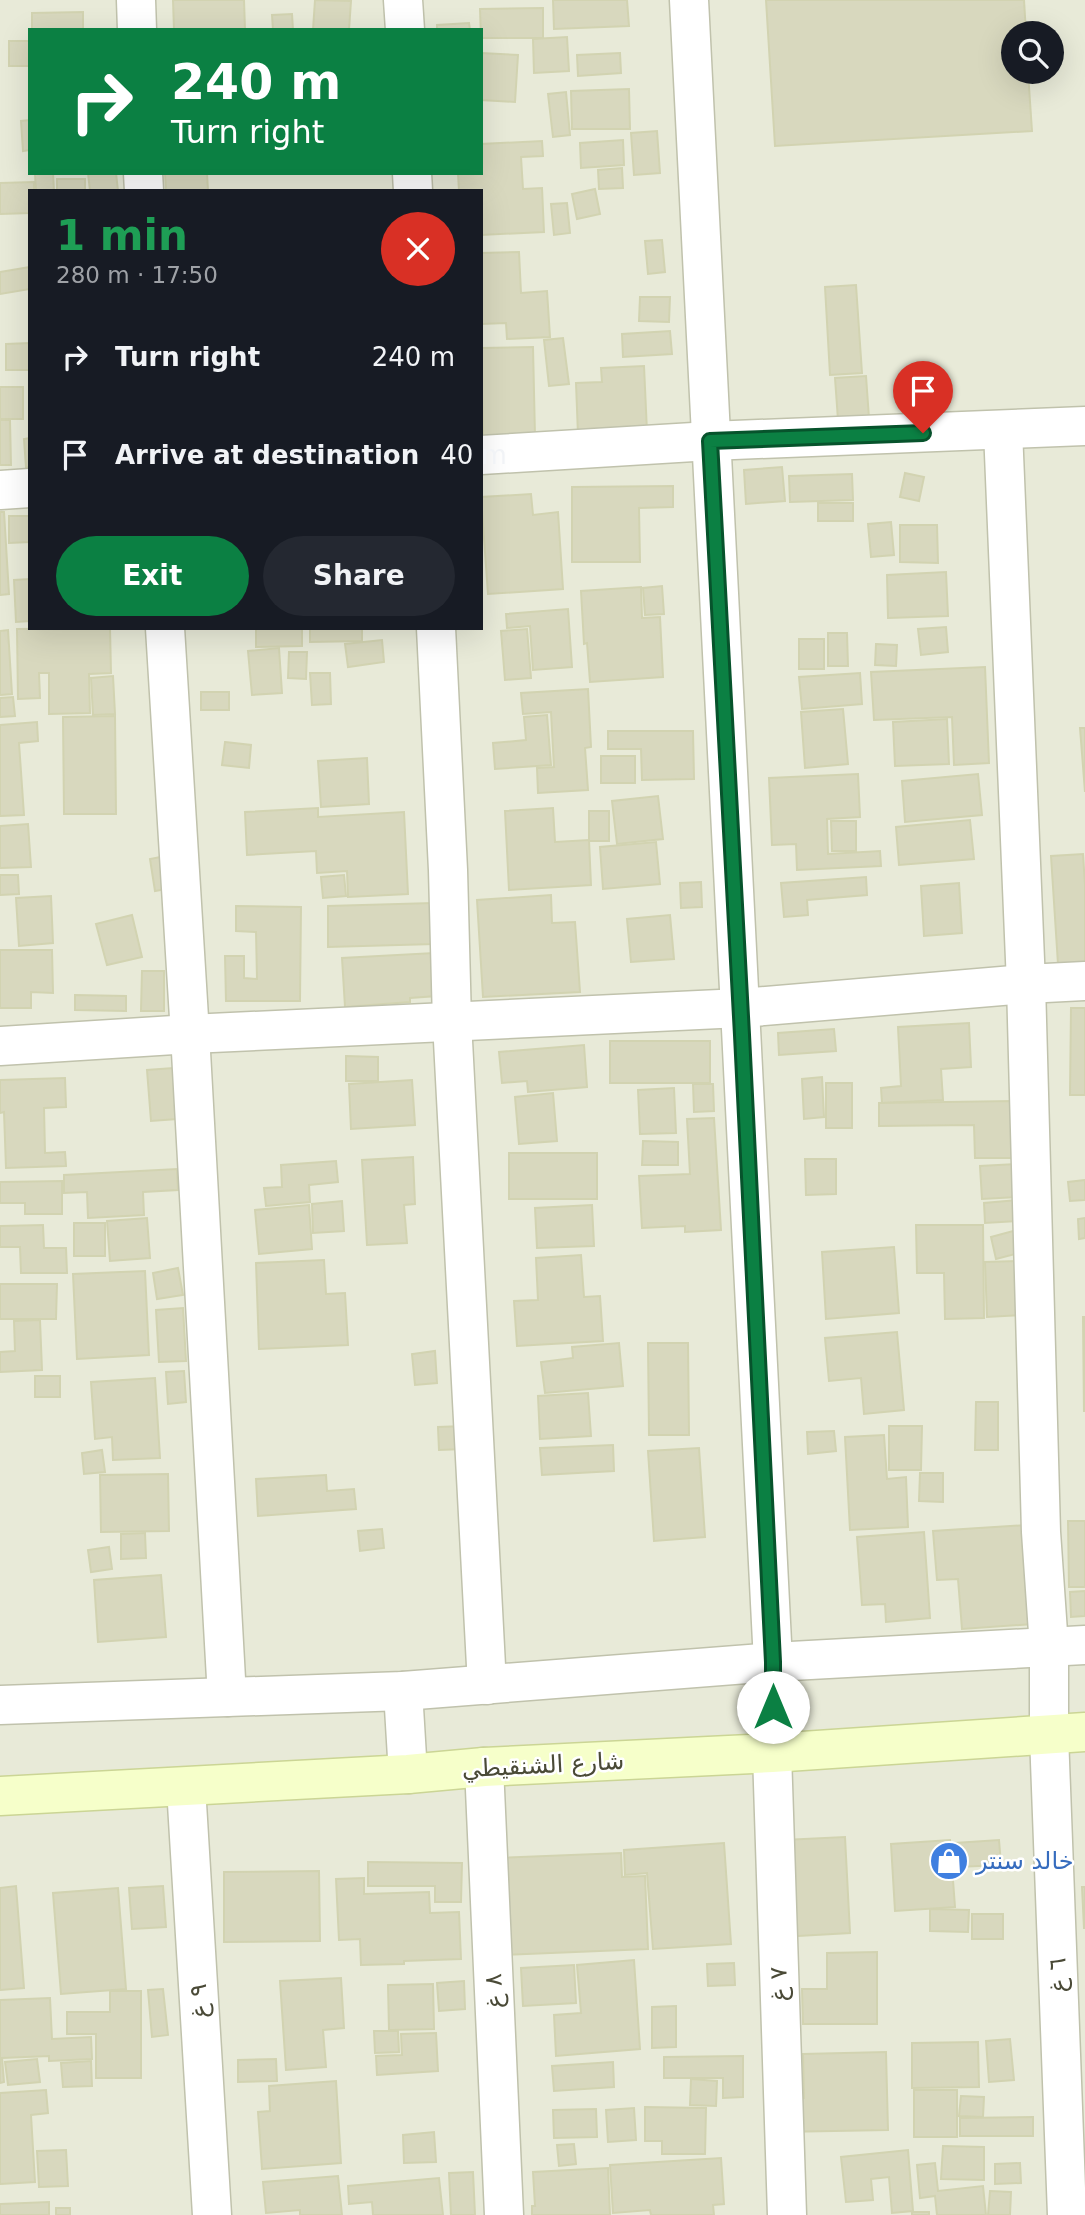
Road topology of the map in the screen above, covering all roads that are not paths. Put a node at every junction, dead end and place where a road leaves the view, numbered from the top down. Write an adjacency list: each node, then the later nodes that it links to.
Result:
1 (136, 0): 4 (street)
2 (403, 0): 5 (street)
3 (689, 0): 8 (street, ٧ غ)
4 (137, 28)
5 (405, 28)
6 (1085, 426): 7 (street)
7 (1003, 430): 8 (street); 15 (street, ٦ غ)
8 (710, 441): 9 (street); 16 (street, ٧ غ)
9 (483, 455)
10 (28, 488): 11 (street)
11 (0, 490)
12 (165, 630): 18 (street)
13 (436, 630): 17 (street)
14 (1085, 981): 15 (street)
15 (1026, 984): 16 (street); 20 (street, ٦ غ)
16 (741, 1008): 17 (street); 21 (street, ٧ غ)
17 (452, 1021): 18 (street); 22 (street)
18 (190, 1034): 19 (street); 24 (street)
19 (0, 1046)
20 (1067, 1646): 21 (street); 26 (street, ٦ غ)
21 (773, 1662): 22 (street); 27 (street, ٧ غ)
22 (487, 1685): 23 (street)
23 (403, 1691): 24 (street); 29 (street)
24 (227, 1697): 25 (street)
25 (0, 1705)
26 (1067, 1734): 27 (street, شارع الشنقيطي); 35 (street, ٦ غ)
27 (772, 1753): 28 (street, شارع الشنقيطي); 34 (street, ٧ غ)
28 (484, 1767): 29 (street, شارع الشنقيطي); 33 (street, ٨ غ)
29 (408, 1774): 30 (street, شارع الشنقيطي)
30 (186, 1787): 31 (street, شارع الشنقيطي); 32 (street, ٩ غ)
31 (0, 1796)
32 (212, 2215)
33 (505, 2215)
34 (787, 2215)
35 (1068, 2215)

